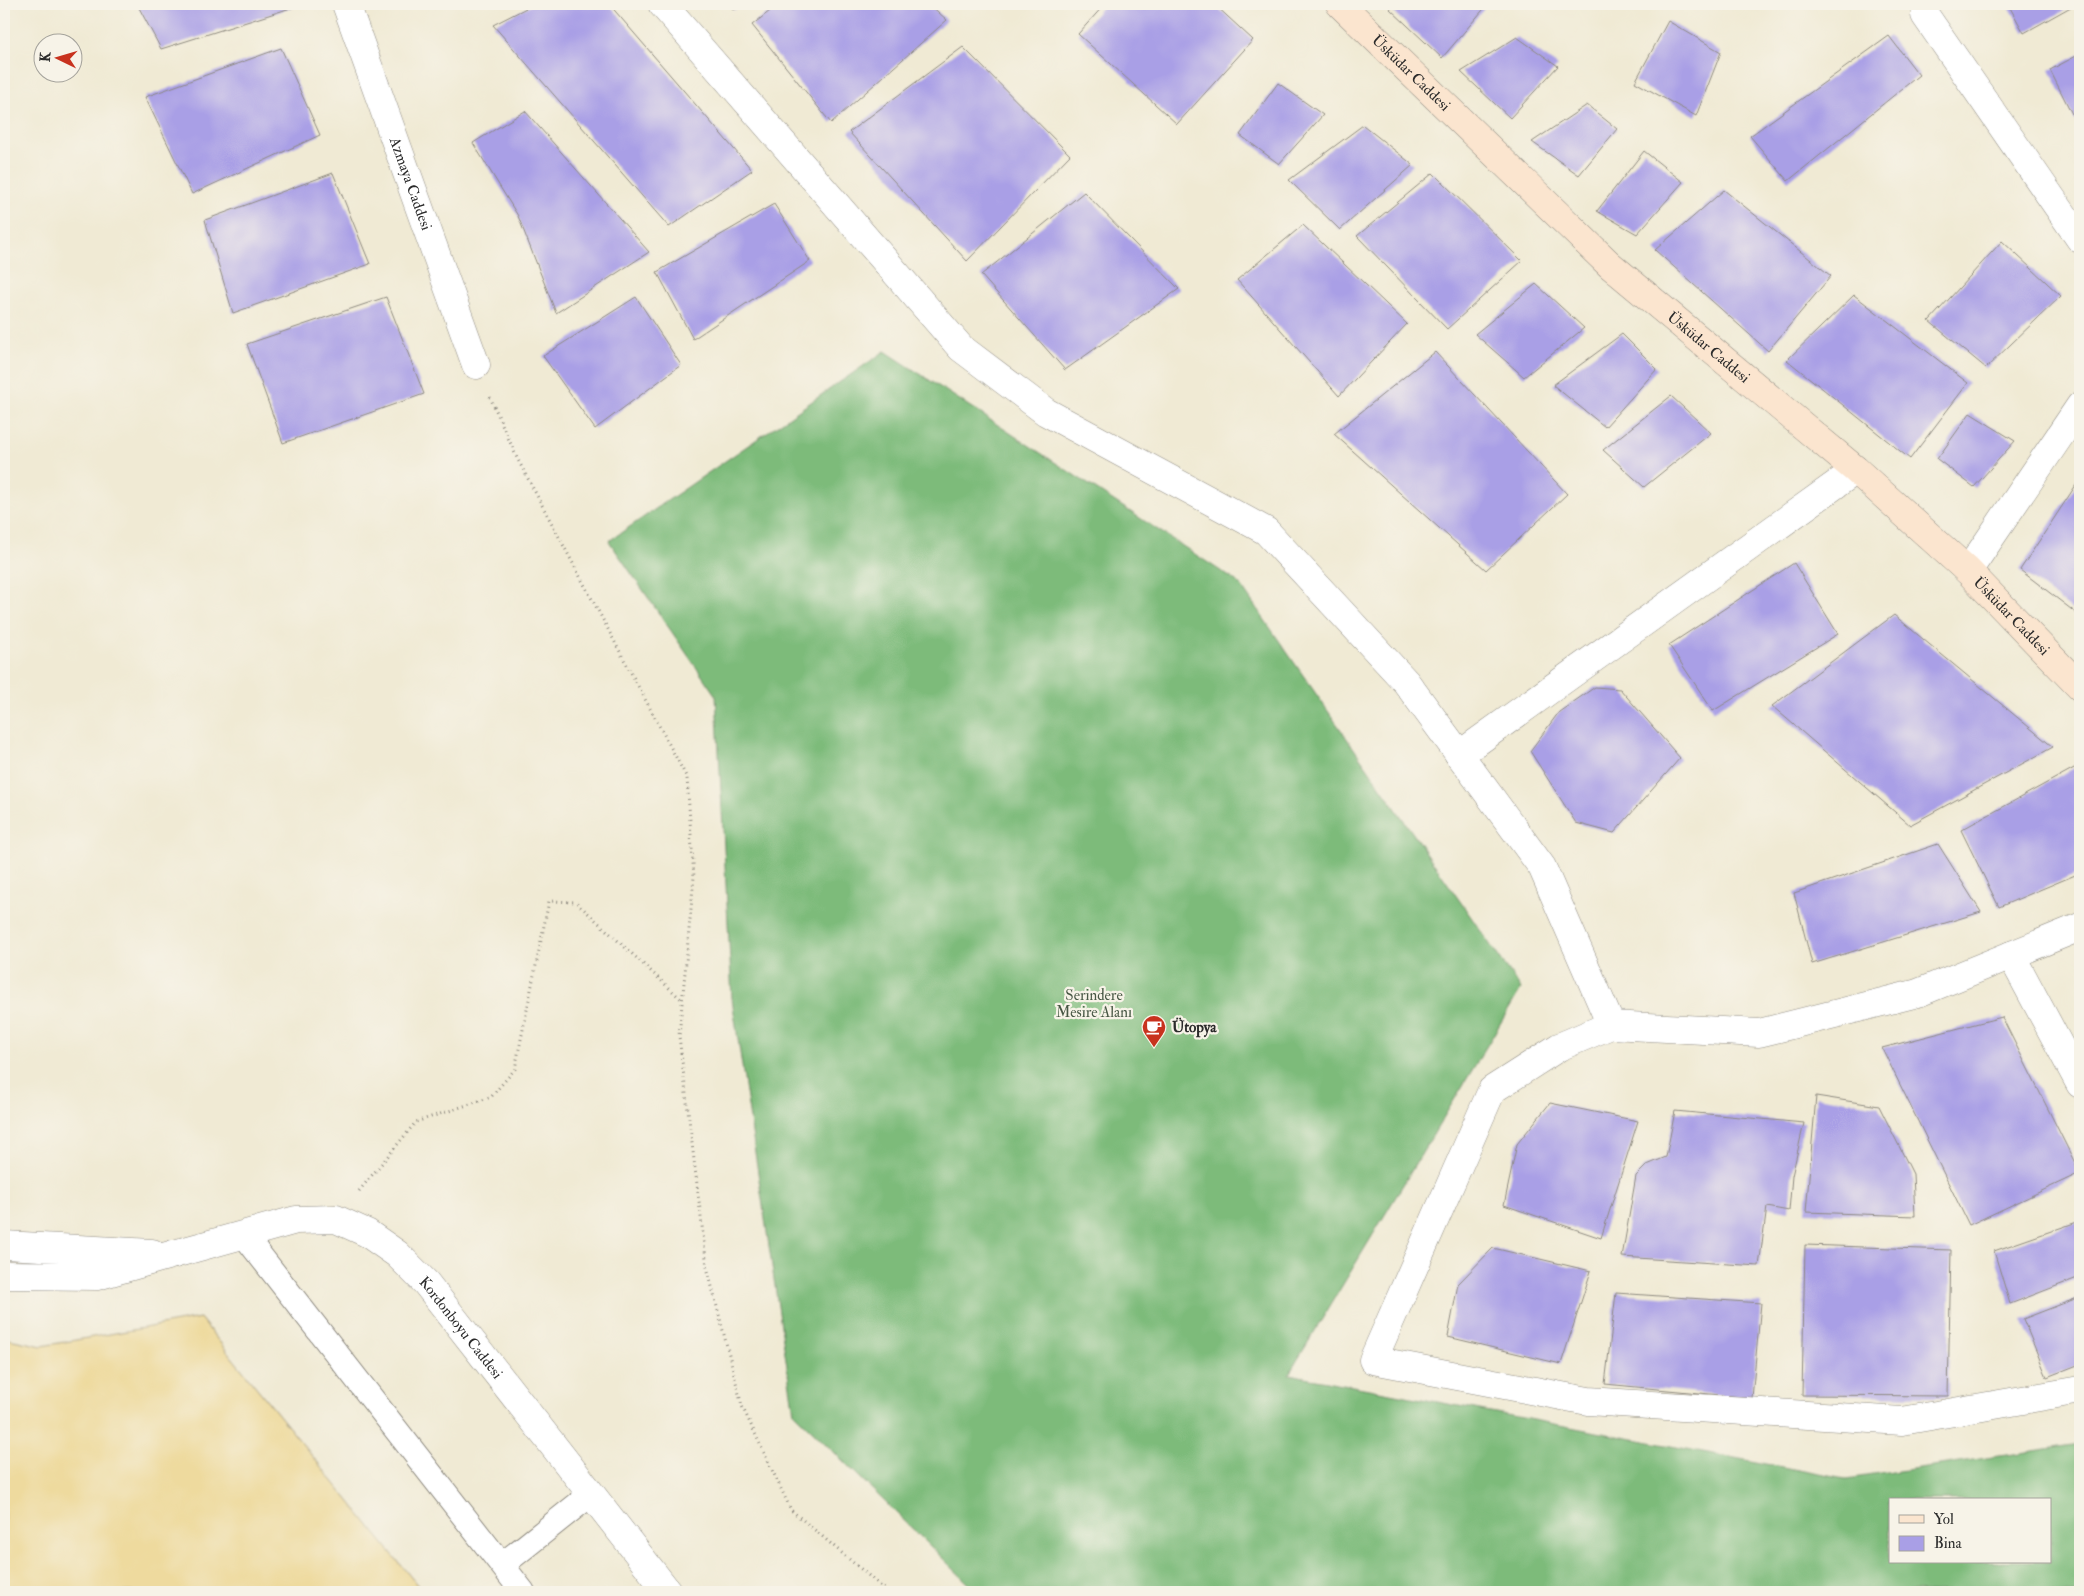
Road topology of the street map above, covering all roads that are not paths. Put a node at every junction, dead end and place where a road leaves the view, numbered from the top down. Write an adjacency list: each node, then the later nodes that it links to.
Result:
1 (346, 4): 6 (street, Azmaya Caddesi)
2 (662, 4): 11 (street)
3 (1340, 4): 8 (main road, Üsküdar Caddesi)
4 (1925, 15): 5 (street)
5 (2080, 239)
6 (476, 365)
7 (2080, 406): 9 (street)
8 (1856, 470): 9 (main road, Üsküdar Caddesi); 11 (street)
9 (1968, 571): 10 (main road, Üsküdar Caddesi)
10 (2080, 687)
11 (1459, 755): 14 (street)
12 (2080, 927): 13 (street)
13 (2011, 955): 14 (street); 15 (street)
14 (1611, 1025): 20 (street)
15 (2080, 1084)
16 (244, 1235): 18 (street, Kordonboyu Caddesi); 21 (street, Kordonboyu Caddesi); 22 (lane)
17 (4, 1245): 18 (street)
18 (174, 1254): 19 (street, Kordonboyu Caddesi)
19 (4, 1275)
20 (2080, 1390)
21 (591, 1494): 22 (lane); 24 (street, Kordonboyu Caddesi)
22 (502, 1565): 23 (lane)
23 (523, 1592)
24 (668, 1592)

